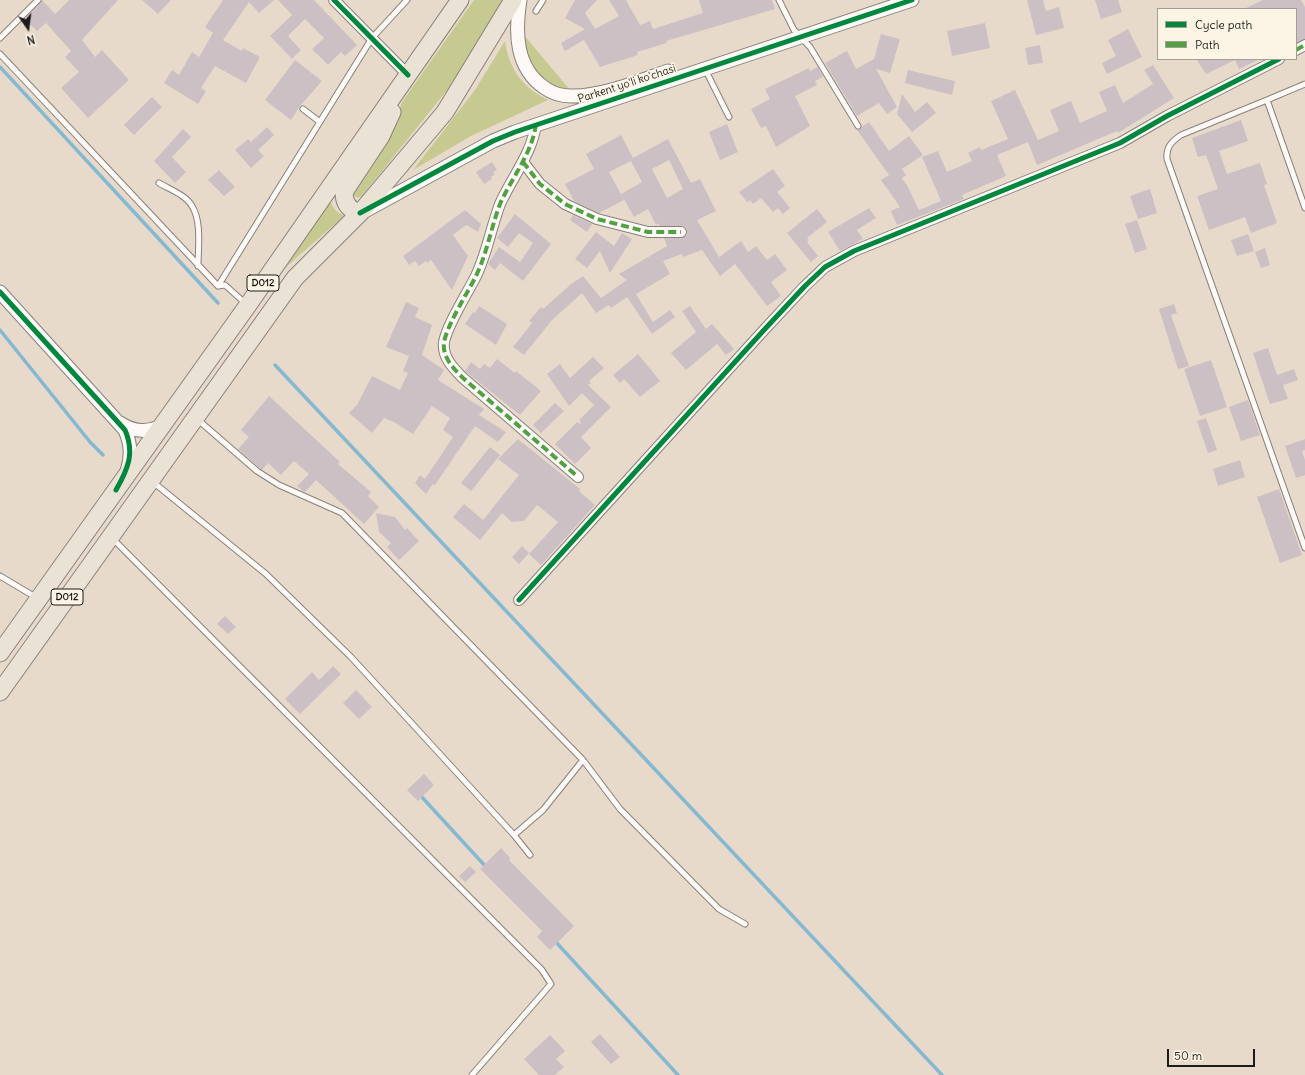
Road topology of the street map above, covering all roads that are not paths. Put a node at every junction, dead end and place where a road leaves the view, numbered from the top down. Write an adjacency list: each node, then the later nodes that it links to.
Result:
1 (38, 0): 13 (lane)
2 (334, 0): 14 (street)
3 (406, 0): 14 (lane)
4 (460, 0): 18 (highway, D012)
5 (513, 0): 29 (highway, D012)
6 (520, 0): 12 (street, Parkent yo'li ko'chasi)
7 (543, 0): 11 (lane)
8 (779, 0): 12 (lane)
9 (888, 0): 12 (street, Parkent yo'li ko'chasi)
10 (912, 0): 12 (street, Parkent yo'li ko'chasi)
11 (536, 11)
12 (798, 34): 17 (street, Parkent yo'li ko'chasi); 25 (lane)
13 (0, 38)
14 (372, 38): 18 (street); 23 (lane)
15 (0, 54): 31 (lane)
16 (1277, 60): 45 (street)
17 (705, 69): 22 (lane); 24 (street, Parkent yo'li ko'chasi)
18 (408, 75): 29 (highway); 34 (highway, D012)
19 (1305, 84): 20 (lane)
20 (1267, 100): 28 (lane); 42 (lane)
21 (303, 109): 23 (lane)
22 (729, 117)
23 (320, 122): 32 (lane)
24 (536, 124): 26 (street); 29 (street, Parkent yo'li ko'chasi)
25 (858, 126)
26 (522, 162): 30 (street); 38 (street)
27 (159, 183): 31 (lane)
28 (1305, 208)
29 (360, 213): 35 (highway, D012)
30 (681, 232)
31 (198, 266): 32 (lane)
32 (218, 286): 34 (lane)
33 (0, 292): 36 (street)
34 (248, 305): 37 (highway, D012)
35 (195, 417): 39 (highway, D012); 48 (lane)
36 (119, 422): 37 (street); 40 (street)
37 (163, 425): 40 (highway, D012)
38 (578, 477)
39 (150, 480): 41 (highway, D012); 49 (lane)
40 (116, 490): 44 (highway, D012)
41 (110, 537): 47 (highway, D012); 52 (lane)
42 (1305, 548)
43 (0, 576): 44 (lane)
44 (38, 598): 46 (highway, D012)
45 (519, 600)
46 (0, 653)
47 (0, 692)
48 (584, 760): 49 (lane); 51 (lane)
49 (514, 835): 50 (lane)
50 (530, 855)
51 (745, 924)
52 (472, 1075)

